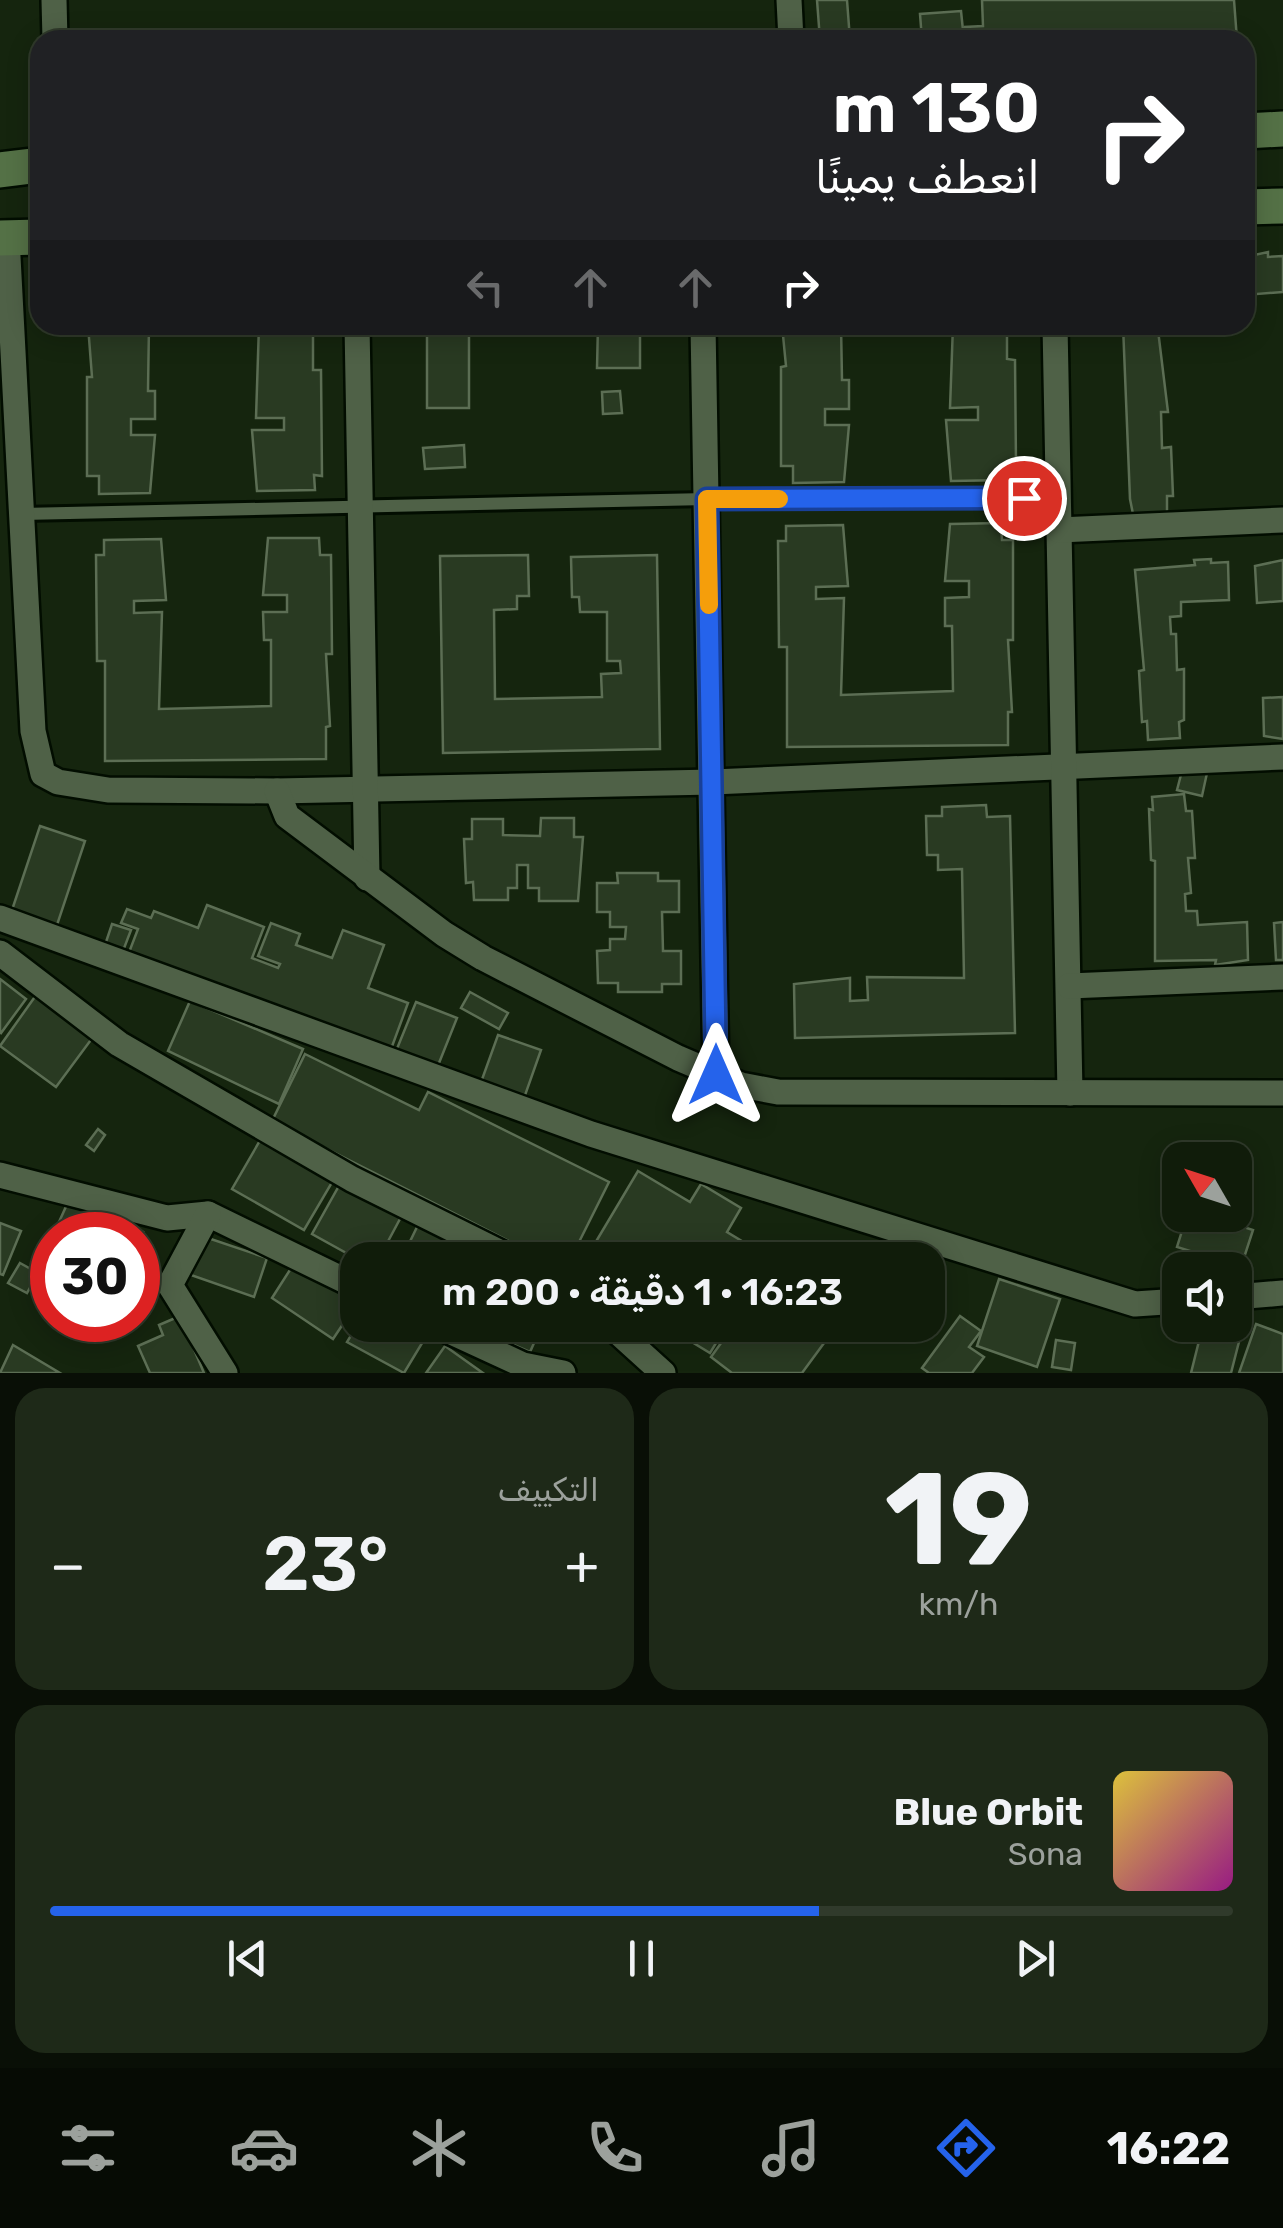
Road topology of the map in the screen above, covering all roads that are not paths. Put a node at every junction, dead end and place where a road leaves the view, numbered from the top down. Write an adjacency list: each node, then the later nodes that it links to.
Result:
1 (54, 0): 3 (street)
2 (789, 0): 4 (street)
3 (55, 30)
4 (790, 30)
5 (1283, 129): 6 (street)
6 (1255, 130)
7 (30, 166): 8 (street)
8 (0, 170)
9 (1283, 206): 10 (street)
10 (1255, 207)
11 (16, 237): 18 (street)
12 (357, 335): 17 (street)
13 (703, 335): 16 (street)
14 (1056, 335): 15 (street)
15 (1059, 498): 16 (lane); 20 (street)
16 (707, 499): 17 (lane); 23 (street)
17 (360, 508): 18 (lane); 24 (street)
18 (22, 514): 25 (street)
19 (1283, 520): 20 (street)
20 (1059, 530): 22 (street)
21 (1283, 757): 22 (street)
22 (1064, 766): 23 (street); 30 (street)
23 (713, 782): 24 (street); 31 (street)
24 (365, 788): 25 (street); 26 (street)
25 (277, 791): 26 (street)
26 (367, 878): 31 (street)
27 (0, 918): 40 (street)
28 (0, 953): 36 (street)
29 (1283, 977): 30 (street)
30 (1068, 986): 32 (street)
31 (716, 1075): 32 (street)
32 (1070, 1093): 33 (street)
33 (1283, 1093)
34 (0, 1175): 35 (street)
35 (208, 1214): 37 (street); 43 (street)
36 (479, 1242)
37 (340, 1278)
38 (1283, 1294): 39 (street)
39 (1252, 1296)
40 (1162, 1302)
41 (472, 1342): 44 (street)
42 (629, 1342): 45 (street)
43 (225, 1373)
44 (563, 1373)
45 (664, 1373)

